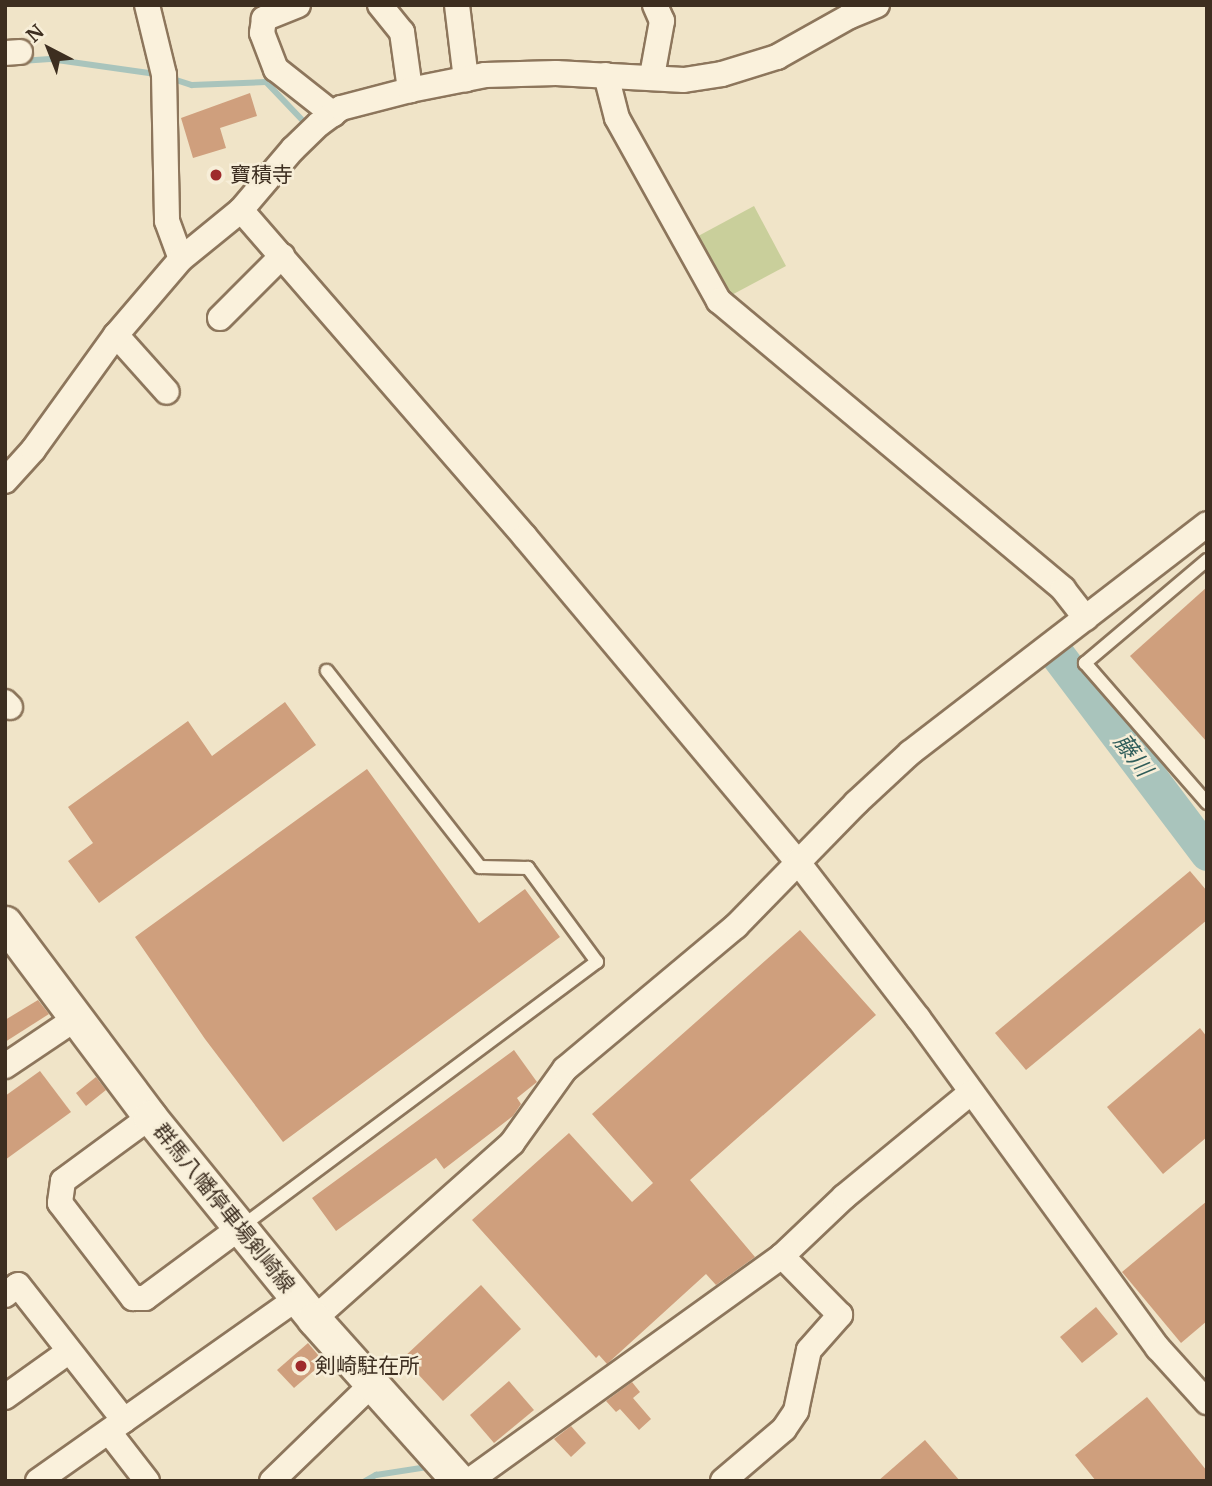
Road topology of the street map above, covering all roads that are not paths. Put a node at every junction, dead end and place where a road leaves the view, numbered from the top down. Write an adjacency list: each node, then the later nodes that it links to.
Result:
1 (147, 5): 14 (street)
2 (298, 5): 11 (street)
3 (380, 5): 10 (street)
4 (457, 5): 9 (street)
5 (655, 5): 8 (street)
6 (877, 5): 8 (street)
7 (606, 75): 8 (street); 9 (street); 21 (street)
8 (652, 76)
9 (466, 79): 10 (street)
10 (410, 90): 11 (street)
11 (333, 114): 12 (street)
12 (241, 210): 13 (street); 14 (street)
13 (282, 256): 15 (street); 24 (street)
14 (181, 259): 16 (street)
15 (220, 317)
16 (116, 335): 17 (street); 18 (street)
17 (167, 392)
18 (5, 481)
19 (1207, 524): 21 (street)
20 (1207, 560): 23 (lane)
21 (1086, 618): 24 (street)
22 (327, 671): 30 (lane)
23 (1207, 803)
24 (797, 861): 28 (street); 33 (street)
25 (5, 923): 26 (main road, 群馬八幡停車場剣崎線)
26 (75, 1019): 27 (street); 29 (main road, 群馬八幡停車場剣崎線)
27 (5, 1066)
28 (970, 1093): 31 (street); 37 (street)
29 (150, 1117): 30 (main road, 群馬八幡停車場剣崎線); 30 (street)
30 (241, 1227): 33 (main road, 群馬八幡停車場剣崎線)
31 (782, 1256): 43 (street); 44 (street)
32 (5, 1295): 34 (street)
33 (306, 1309): 35 (main road, 群馬八幡停車場剣崎線); 38 (street)
34 (68, 1352): 36 (street); 38 (street)
35 (372, 1384): 41 (street); 42 (main road, 群馬八幡停車場剣崎線)
36 (5, 1397)
37 (1207, 1402)
38 (117, 1426): 39 (street); 40 (street)
39 (38, 1481)
40 (147, 1481)
41 (272, 1481)
42 (459, 1481)
43 (469, 1481)
44 (723, 1481)

